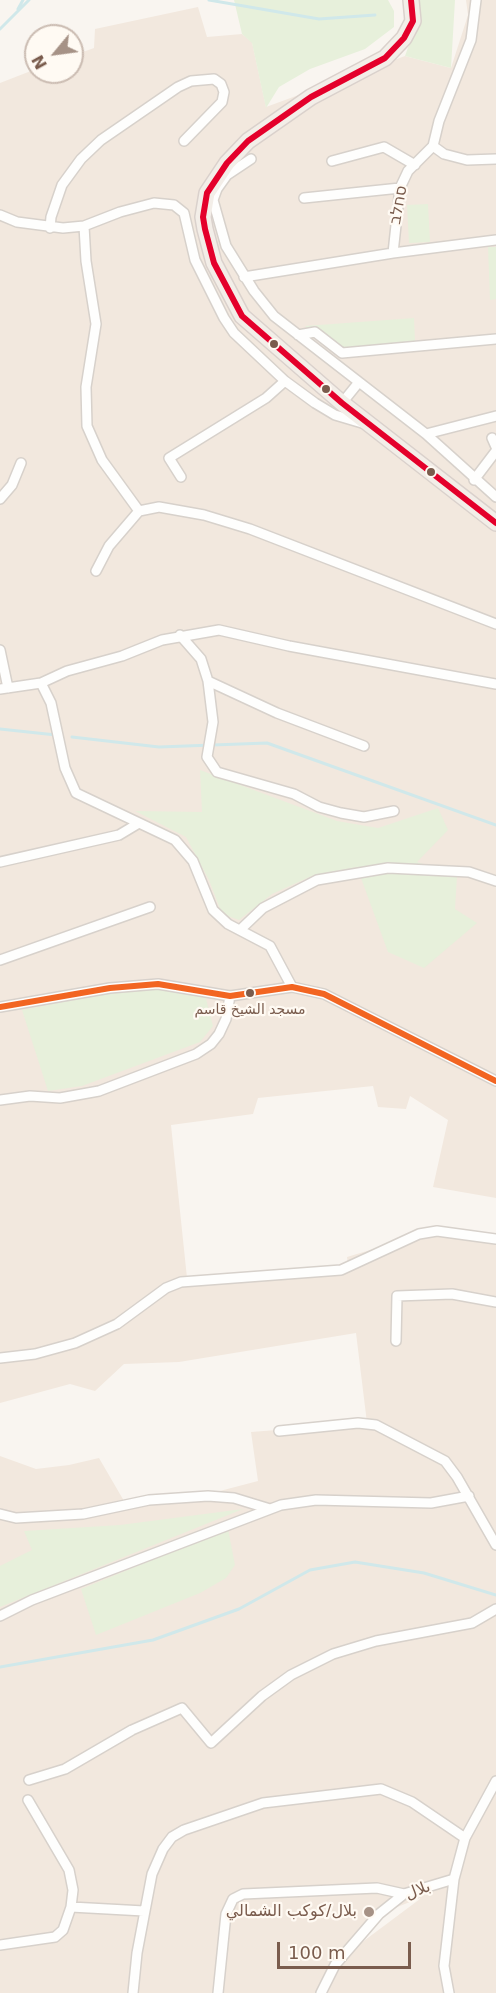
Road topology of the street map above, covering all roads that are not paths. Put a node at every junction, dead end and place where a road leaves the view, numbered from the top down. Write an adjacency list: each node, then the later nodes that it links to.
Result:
1 (411, 0): 21 (main road)
2 (476, 0): 4 (street, סחלב)
3 (184, 141): 13 (street)
4 (433, 146): 6 (street); 8 (street, סחלב)
5 (251, 159): 16 (street)
6 (496, 159)
7 (332, 160): 8 (street)
8 (416, 165): 9 (street, סחלב)
9 (400, 188): 10 (street); 15 (street, סחלב)
10 (304, 198)
11 (0, 215): 13 (street)
12 (84, 226): 13 (street); 19 (street); 31 (street)
13 (50, 228)
14 (496, 240): 15 (street)
15 (393, 253): 16 (street)
16 (244, 277): 17 (street)
17 (298, 335): 18 (street); 20 (street)
18 (496, 339)
19 (285, 381): 23 (street); 27 (street)
20 (359, 382): 21 (street); 24 (street)
21 (342, 403): 23 (main road)
22 (496, 416): 24 (street)
23 (371, 426): 32 (main road)
24 (426, 434): 28 (street)
25 (495, 445): 28 (street)
26 (21, 463): 30 (street)
27 (181, 477)
28 (474, 480): 29 (street)
29 (496, 497)
30 (0, 499)
31 (139, 511): 33 (street); 34 (street)
32 (496, 523)
33 (96, 571)
34 (496, 624)
35 (180, 635): 37 (street); 38 (street); 39 (street)
36 (0, 650): 40 (street)
37 (208, 681): 41 (street); 42 (street)
38 (41, 683): 40 (street); 43 (street)
39 (496, 684)
40 (4, 689)
41 (364, 746)
42 (394, 811)
43 (139, 823): 44 (street); 47 (street)
44 (0, 862)
45 (496, 881): 47 (street)
46 (150, 907): 48 (street)
47 (241, 929): 49 (street)
48 (0, 960)
49 (292, 987): 50 (street); 52 (street)
50 (230, 996): 51 (street); 53 (street)
51 (0, 1007)
52 (496, 1081)
53 (0, 1100)
54 (496, 1239): 57 (street)
55 (496, 1302): 56 (street)
56 (396, 1341)
57 (0, 1358)
58 (279, 1431): 59 (street)
59 (469, 1496): 60 (street); 62 (street)
60 (270, 1509): 61 (street); 64 (street)
61 (0, 1514)
62 (496, 1545)
63 (496, 1609): 65 (street)
64 (0, 1616)
65 (29, 1780)
66 (496, 1781): 68 (street)
67 (28, 1800): 71 (street)
68 (465, 1838): 69 (street); 72 (street)
69 (454, 1879): 70 (street, بلال); 77 (street)
70 (404, 1894): 75 (street); 76 (street, بلال)
71 (71, 1907): 72 (street); 73 (street)
72 (144, 1911): 74 (street)
73 (0, 1945)
74 (133, 1993)
75 (218, 1993)
76 (321, 1993)
77 (449, 1993)

